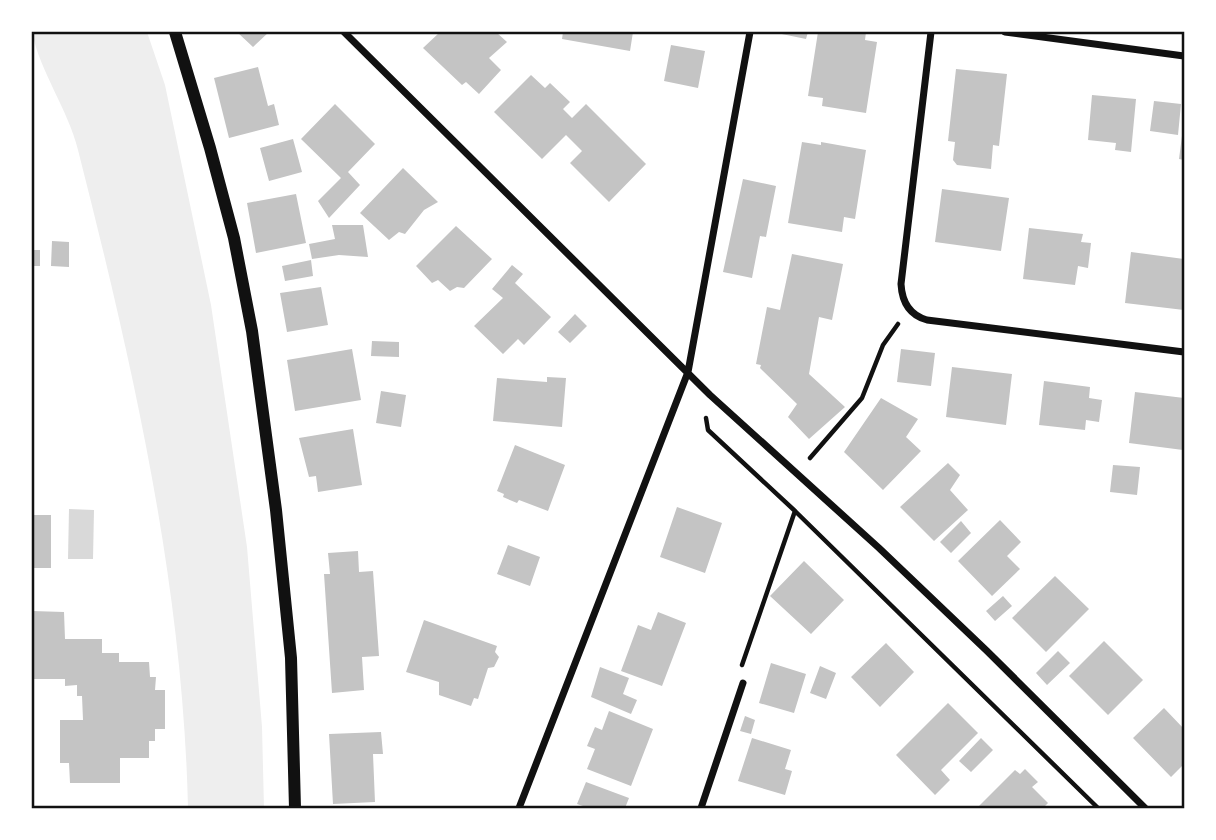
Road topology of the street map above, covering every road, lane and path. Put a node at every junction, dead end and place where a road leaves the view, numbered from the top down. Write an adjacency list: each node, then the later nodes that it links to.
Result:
1 (175, 32): 14 (street)
2 (344, 32): 9 (street)
3 (750, 32): 9 (street)
4 (931, 32): 7 (street)
5 (1006, 32): 6 (street)
6 (1185, 56)
7 (909, 309): 8 (street); 11 (path)
8 (1185, 352)
9 (688, 372): 10 (street); 15 (street)
10 (710, 395): 11 (street); 12 (path)
11 (796, 474): 18 (street)
12 (795, 511): 13 (path); 17 (path)
13 (743, 683): 16 (street)
14 (295, 808)
15 (519, 808)
16 (701, 808)
17 (1098, 808)
18 (1145, 808)

